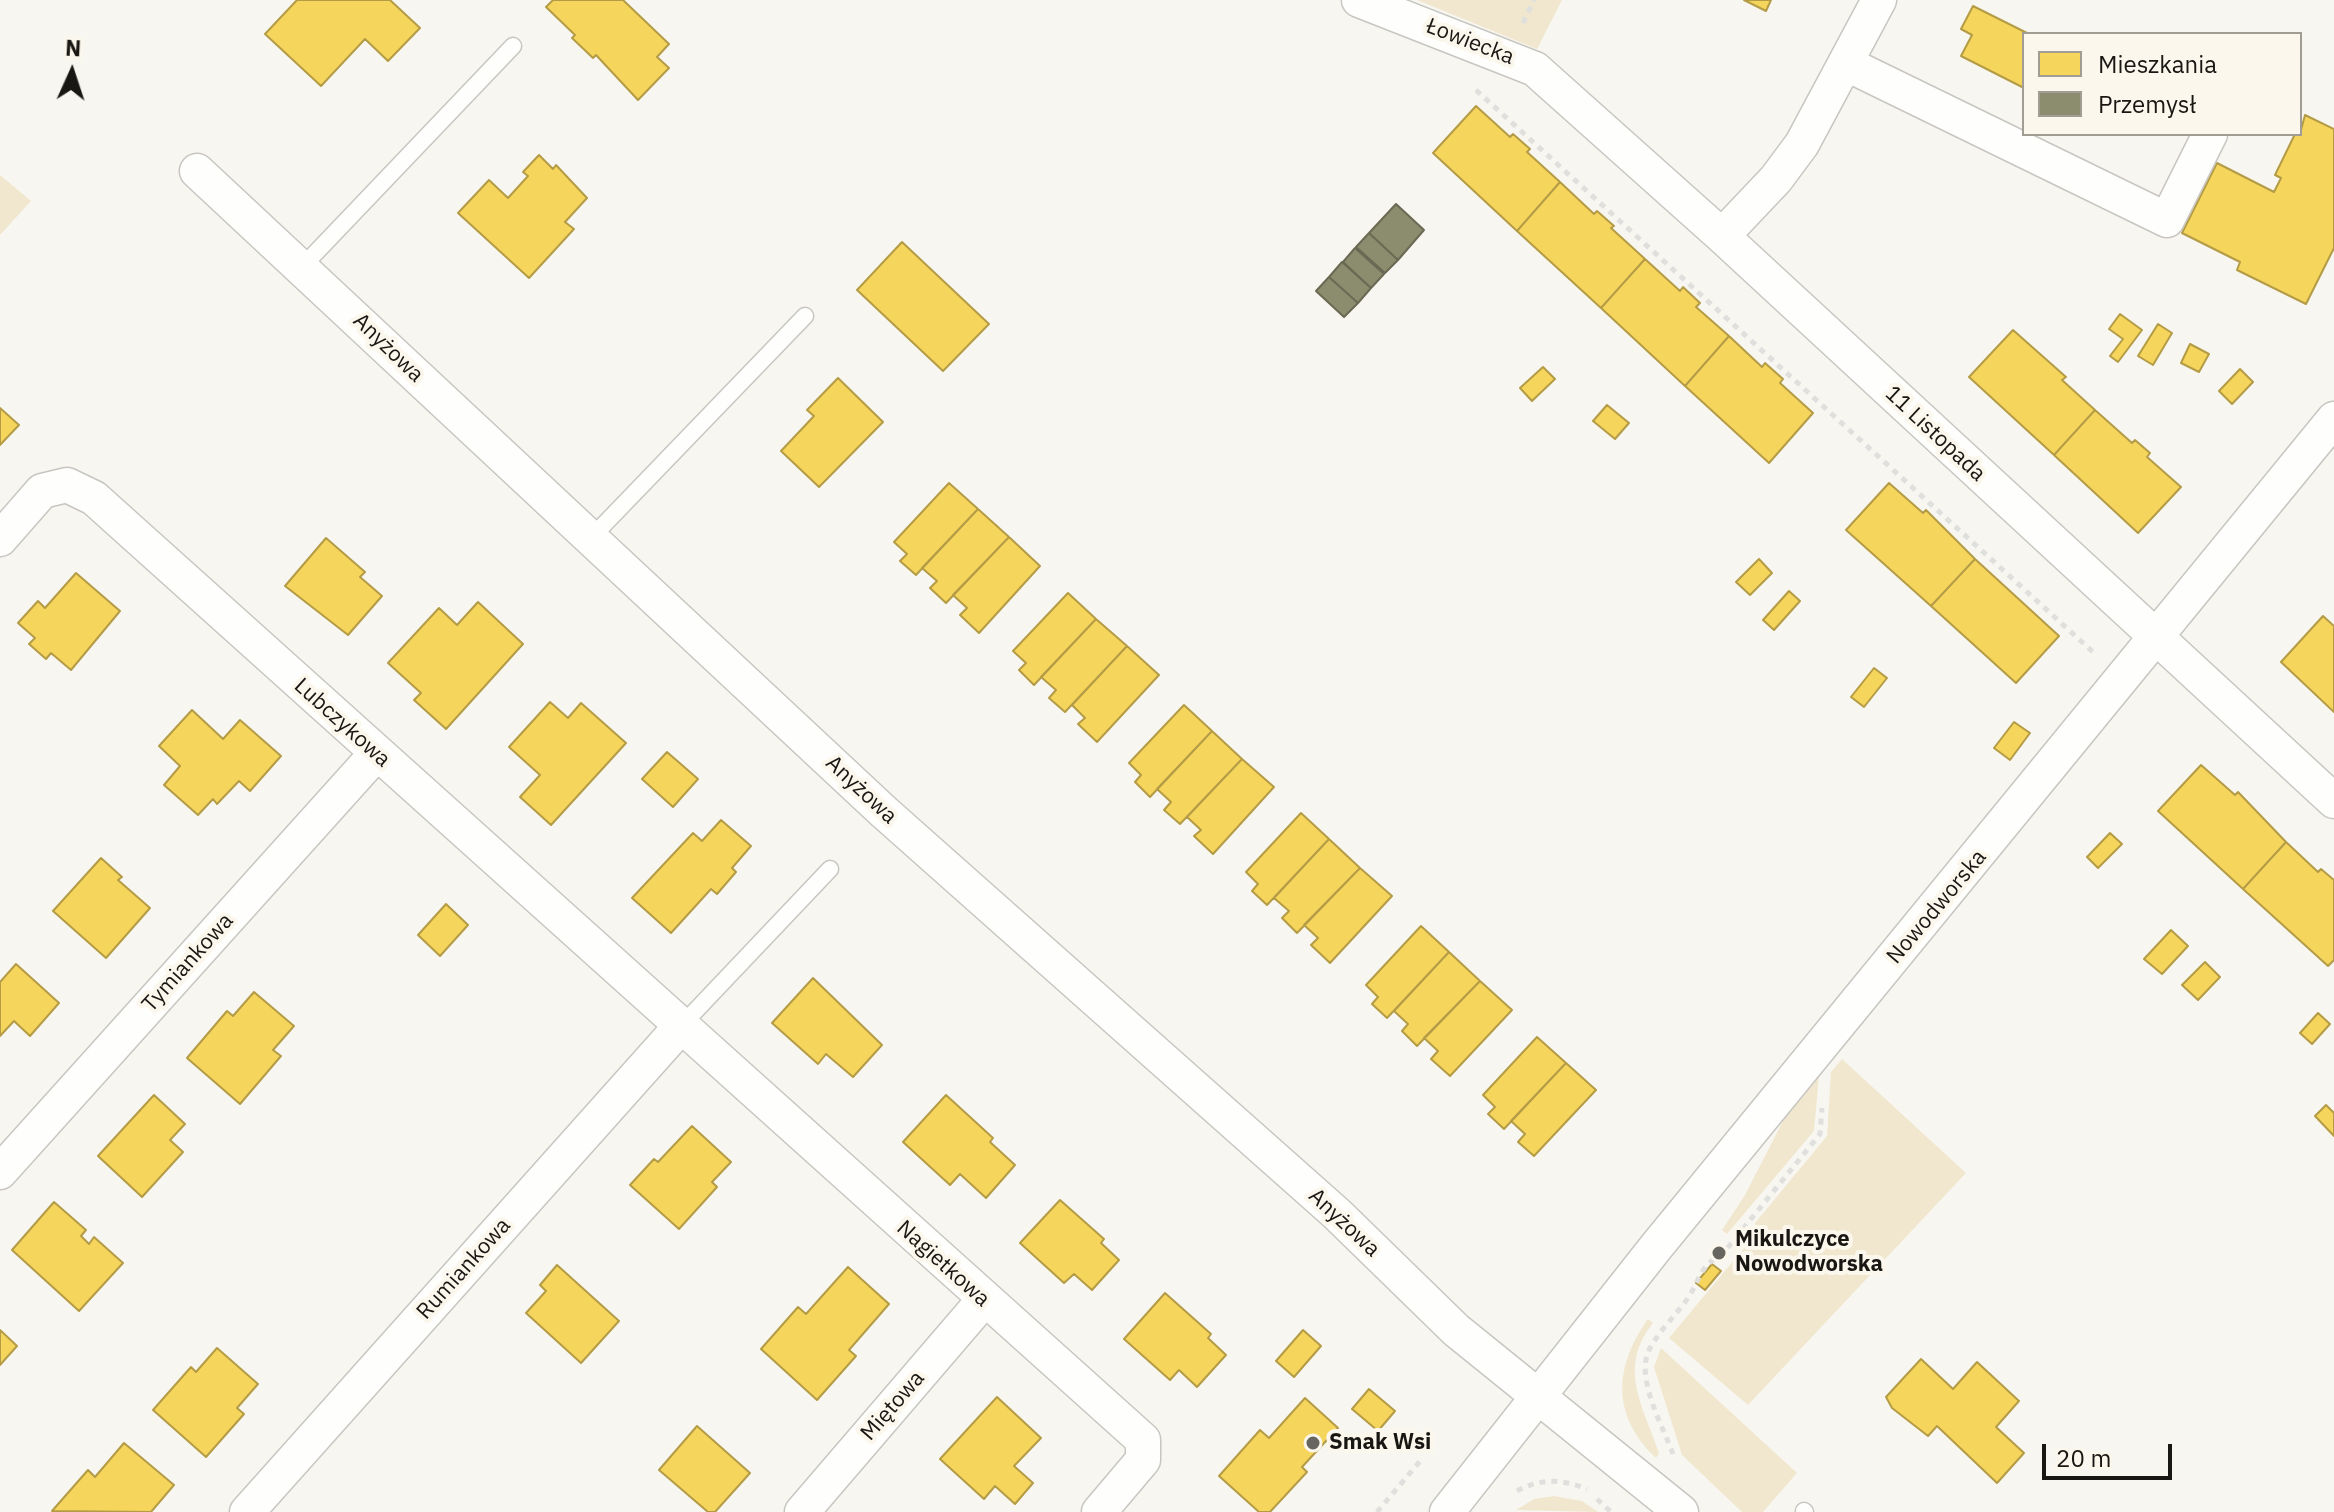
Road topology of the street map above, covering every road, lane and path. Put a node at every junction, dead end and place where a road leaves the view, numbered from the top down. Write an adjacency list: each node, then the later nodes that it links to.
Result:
1 (1359, 0): 5 (street, Łowiecka)
2 (1879, 0): 4 (street)
3 (513, 46): 10 (lane)
4 (1847, 64): 7 (street); 9 (street)
5 (1535, 69): 9 (street, 11 Listopada)
6 (1473, 87): 16 (path)
7 (2209, 136)
8 (197, 171): 10 (street, Anyżowa)
9 (1722, 236): 15 (street, 11 Listopada)
10 (303, 266): 14 (street, Anyżowa)
11 (805, 316): 14 (lane)
12 (2334, 419): 15 (street, Nowodworska)
13 (0, 539): 17 (street, Lubczykowa)
14 (590, 539): 24 (street, Anyżowa)
15 (2157, 639): 16 (street, Nowodworska); 18 (street, 11 Listopada)
16 (2118, 687): 24 (street, Nowodworska)
17 (376, 754): 20 (street, Lubczykowa); 21 (street, Tymiankowa)
18 (2334, 801)
19 (830, 869): 20 (lane)
20 (682, 1025): 22 (street, Nagietkowa); 28 (street, Rumiankowa)
21 (0, 1172)
22 (983, 1301): 29 (street, Miętowa); 30 (street, Nagietkowa)
23 (1658, 1336): 26 (path)
24 (1539, 1395): 32 (street, Nowodworska); 34 (street, Anyżowa)
25 (1421, 1460): 31 (path)
26 (1676, 1463)
27 (1508, 1496): 33 (path)
28 (247, 1512)
29 (802, 1512)
30 (1099, 1512)
31 (1377, 1512)
32 (1447, 1512)
33 (1611, 1512)
34 (1681, 1512)

